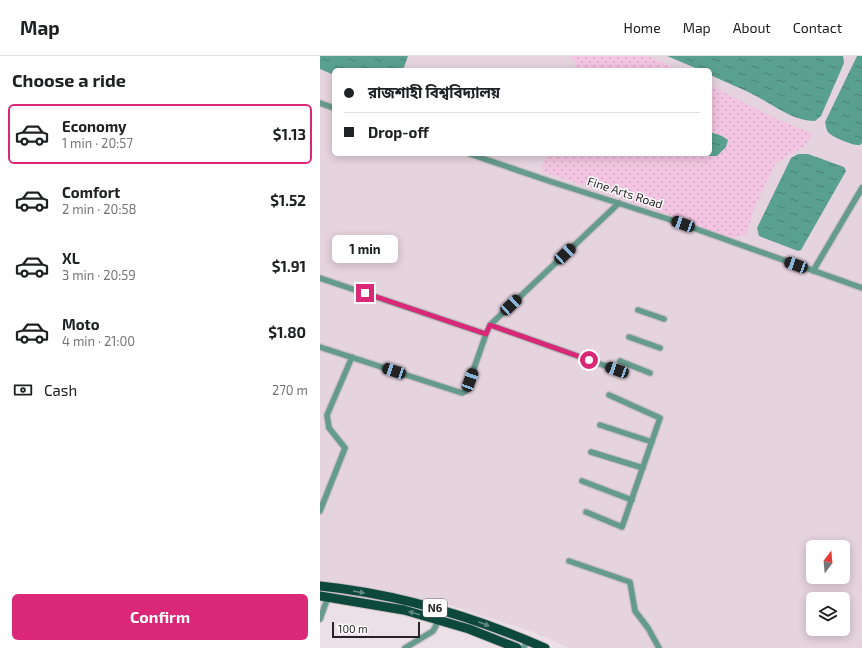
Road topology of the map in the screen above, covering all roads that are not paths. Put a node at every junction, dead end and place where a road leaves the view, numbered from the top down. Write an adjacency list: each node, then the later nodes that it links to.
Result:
1 (320, 103): 2 (street)
2 (332, 107)
3 (476, 156): 5 (street, Fine Arts Road)
4 (862, 188): 6 (street)
5 (619, 203): 6 (street, Fine Arts Road); 11 (street)
6 (813, 271): 8 (street, Fine Arts Road)
7 (320, 278): 12 (street)
8 (862, 288)
9 (638, 310): 10 (street)
10 (664, 319)
11 (490, 325): 12 (street); 18 (street)
12 (486, 334): 16 (street)
13 (629, 337): 15 (street)
14 (320, 347): 16 (street)
15 (660, 348)
16 (352, 357): 27 (street)
17 (620, 361): 19 (street)
18 (617, 370)
19 (650, 373)
20 (609, 395): 22 (street)
21 (600, 426): 22 (street)
22 (652, 442): 24 (street)
23 (591, 452): 24 (street)
24 (643, 468): 26 (street)
25 (582, 481): 26 (street)
26 (632, 500): 28 (street)
27 (320, 510)
28 (586, 512)
29 (569, 561): 38 (street)
30 (320, 586): 34 (highway, N6, one-way to 34)
31 (324, 597): 32 (street); 33 (highway, N6, one-way to 31)
32 (320, 619)
33 (439, 620): 35 (street); 36 (highway, N6)
34 (526, 644): 37 (highway, N6)
35 (405, 648)
36 (517, 648)
37 (545, 648)
38 (659, 648)

